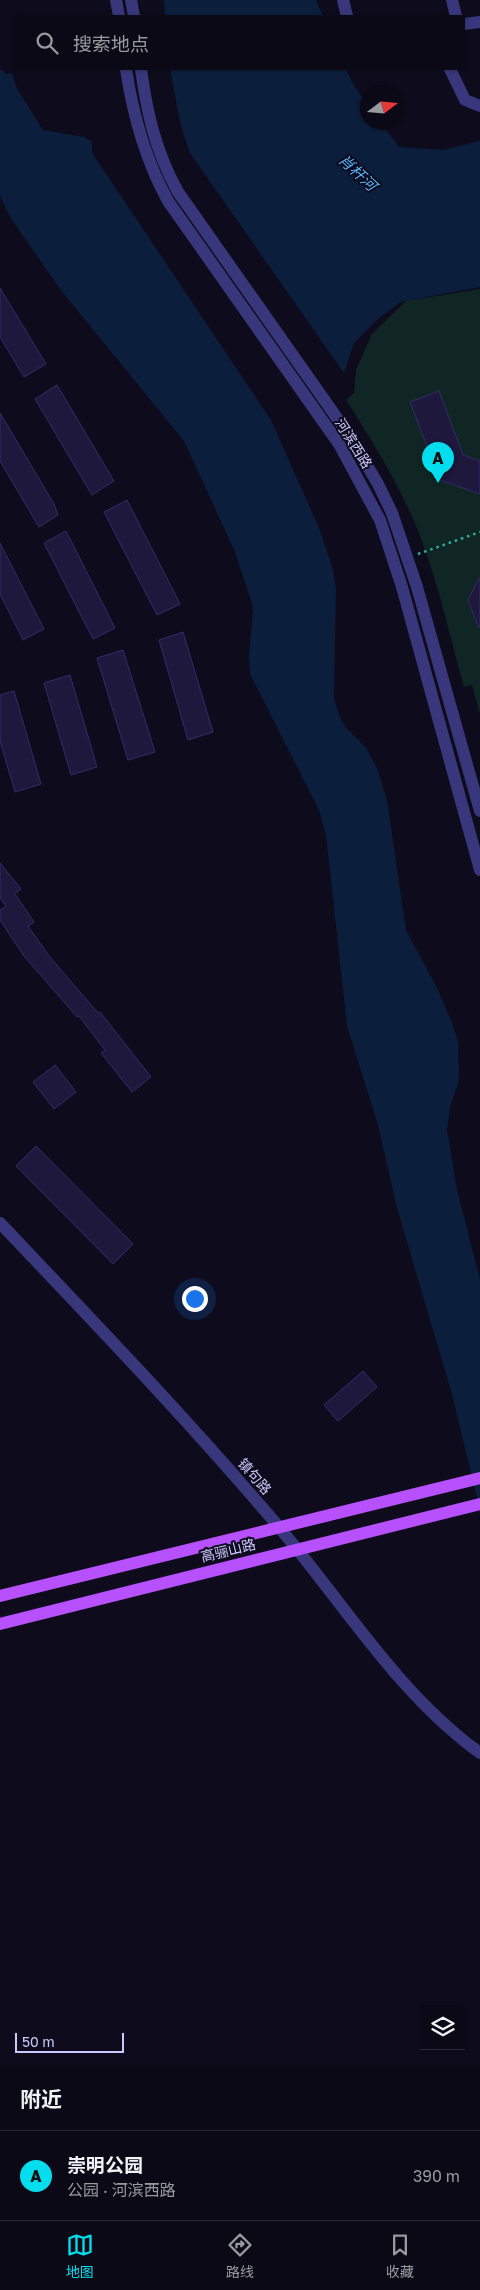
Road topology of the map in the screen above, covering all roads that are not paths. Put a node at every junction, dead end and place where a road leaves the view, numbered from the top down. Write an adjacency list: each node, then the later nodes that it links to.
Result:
1 (116, 0): 5 (street)
2 (131, 0): 6 (street)
3 (343, 0): 7 (street)
4 (452, 0): 8 (street)
5 (118, 15)
6 (134, 15)
7 (347, 15)
8 (456, 15)
9 (480, 22): 10 (street)
10 (465, 24)
11 (126, 70): 16 (street, 河滨西路)
12 (141, 70): 15 (street, 河滨西路)
13 (450, 70): 14 (street)
14 (480, 106)
15 (480, 811)
16 (480, 870)
17 (0, 1223): 20 (street, 镇句路)
18 (480, 1478): 20 (main road, 高骊山路)
19 (480, 1504): 21 (main road, 高骊山路)
20 (278, 1526): 21 (street, 镇句路); 22 (main road, 高骊山路)
21 (296, 1548): 23 (main road, 高骊山路); 24 (street, 镇句路)
22 (0, 1596)
23 (0, 1624)
24 (480, 1753)

